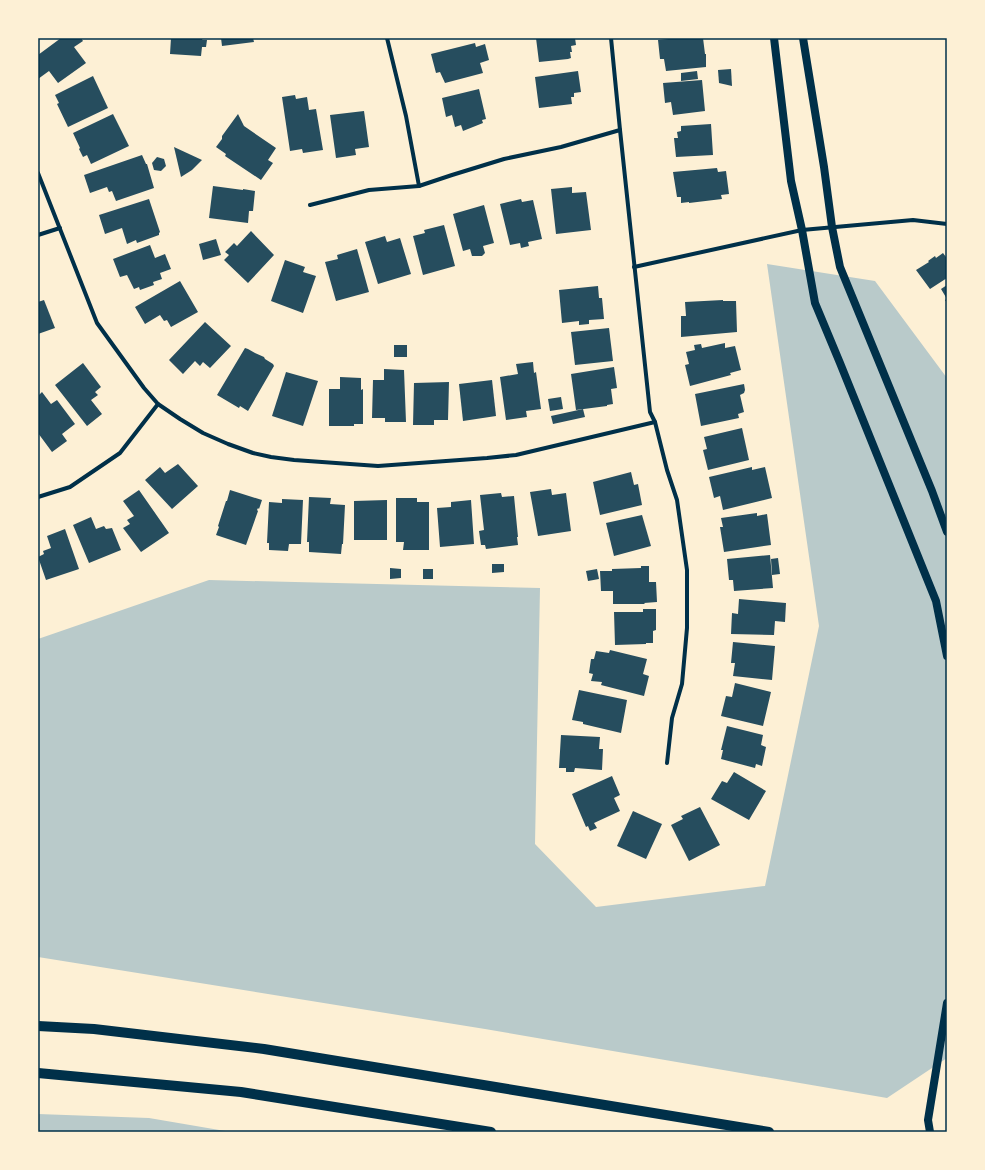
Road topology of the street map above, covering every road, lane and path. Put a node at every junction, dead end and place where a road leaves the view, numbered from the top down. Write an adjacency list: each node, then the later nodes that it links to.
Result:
1 (387, 38): 7 (street)
2 (611, 38): 5 (street)
3 (774, 38): 12 (main road)
4 (804, 38): 10 (main road)
5 (620, 130): 7 (street); 14 (street)
6 (38, 173): 11 (street)
7 (419, 186): 8 (street)
8 (310, 205)
9 (947, 224): 10 (street)
10 (832, 227): 12 (street); 18 (main road)
11 (60, 228): 13 (street); 15 (street)
12 (802, 230): 14 (street); 19 (main road)
13 (38, 235)
14 (634, 267): 16 (street)
15 (158, 404): 16 (street); 17 (street)
16 (655, 422): 20 (street)
17 (38, 497)
18 (947, 532)
19 (947, 656)
20 (667, 763)
21 (947, 1003): 26 (main road)
22 (38, 1026): 25 (main road)
23 (38, 1073): 24 (main road)
24 (491, 1132)
25 (769, 1132)
26 (930, 1132)

